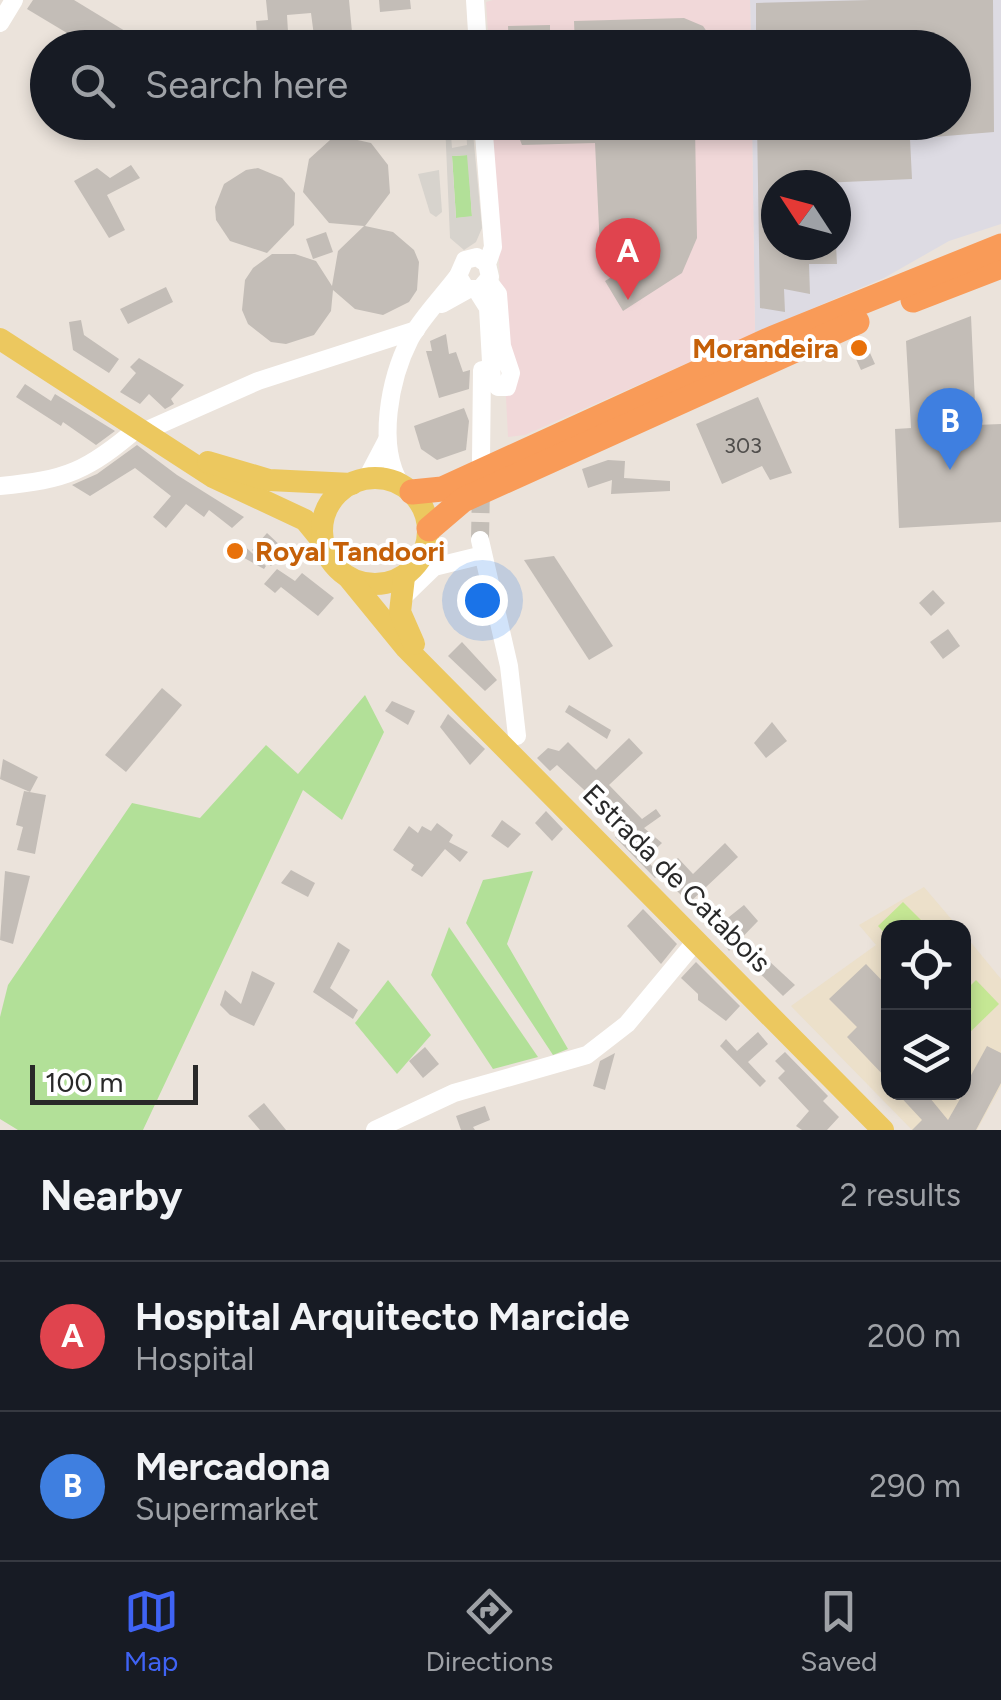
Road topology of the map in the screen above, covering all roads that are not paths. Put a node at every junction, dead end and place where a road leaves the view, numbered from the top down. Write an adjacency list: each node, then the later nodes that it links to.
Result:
1 (14, 0): 3 (street)
2 (476, 0): 4 (street)
3 (0, 23)
4 (477, 30)
5 (484, 140): 8 (street)
6 (1001, 246): 18 (highway)
7 (1001, 266): 19 (highway)
8 (475, 276): 8 (street); 9 (street)
9 (416, 330): 12 (street); 13 (street)
10 (0, 339): 12 (main road, Estrada de Catabois)
11 (482, 360): 15 (street)
12 (142, 429): 14 (main road, Estrada de Catabois); 17 (street)
13 (388, 435): 16 (street); 18 (street)
14 (174, 449): 16 (main road, Estrada de Catabois); 20 (main road, Estrada de Catabois)
15 (481, 460)
16 (359, 481): 18 (main road, Estrada de Catabois); 20 (main road)
17 (0, 486)
18 (412, 490): 19 (main road)
19 (432, 524): 22 (main road)
20 (323, 542): 21 (main road, Estrada de Catabois)
21 (348, 577): 22 (main road); 23 (main road, Estrada de Catabois)
22 (402, 588): 23 (main road, Estrada de Catabois); 24 (street)
23 (428, 668): 25 (main road, Estrada de Catabois)
24 (517, 736)
25 (696, 941): 26 (street); 27 (main road, Estrada de Catabois)
26 (375, 1130)
27 (883, 1130)

